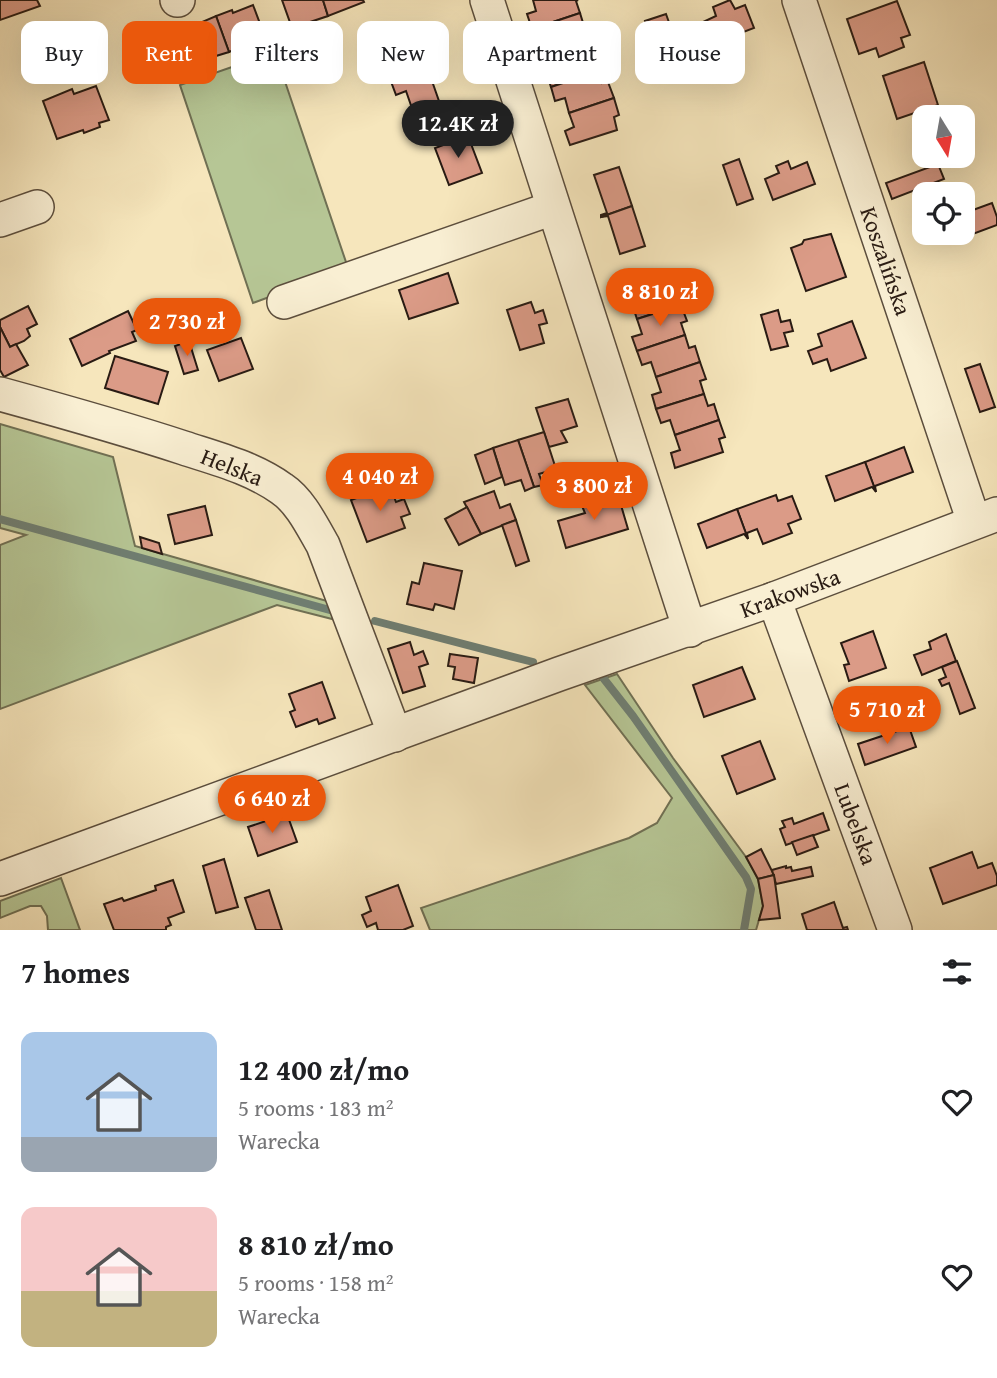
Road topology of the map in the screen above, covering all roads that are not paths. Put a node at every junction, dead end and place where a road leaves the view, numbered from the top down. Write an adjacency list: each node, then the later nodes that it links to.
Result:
1 (487, 0): 4 (street)
2 (799, 0): 8 (street, Koszalińska)
3 (37, 207): 5 (street)
4 (554, 208): 6 (street); 10 (street)
5 (0, 220)
6 (285, 302)
7 (0, 394): 11 (street, Helska)
8 (986, 518): 9 (street, Krakowska)
9 (774, 599): 10 (street, Krakowska); 13 (street, Lubelska)
10 (690, 629): 11 (street, Krakowska)
11 (395, 735): 12 (street, Krakowska)
12 (0, 879)
13 (895, 930)

